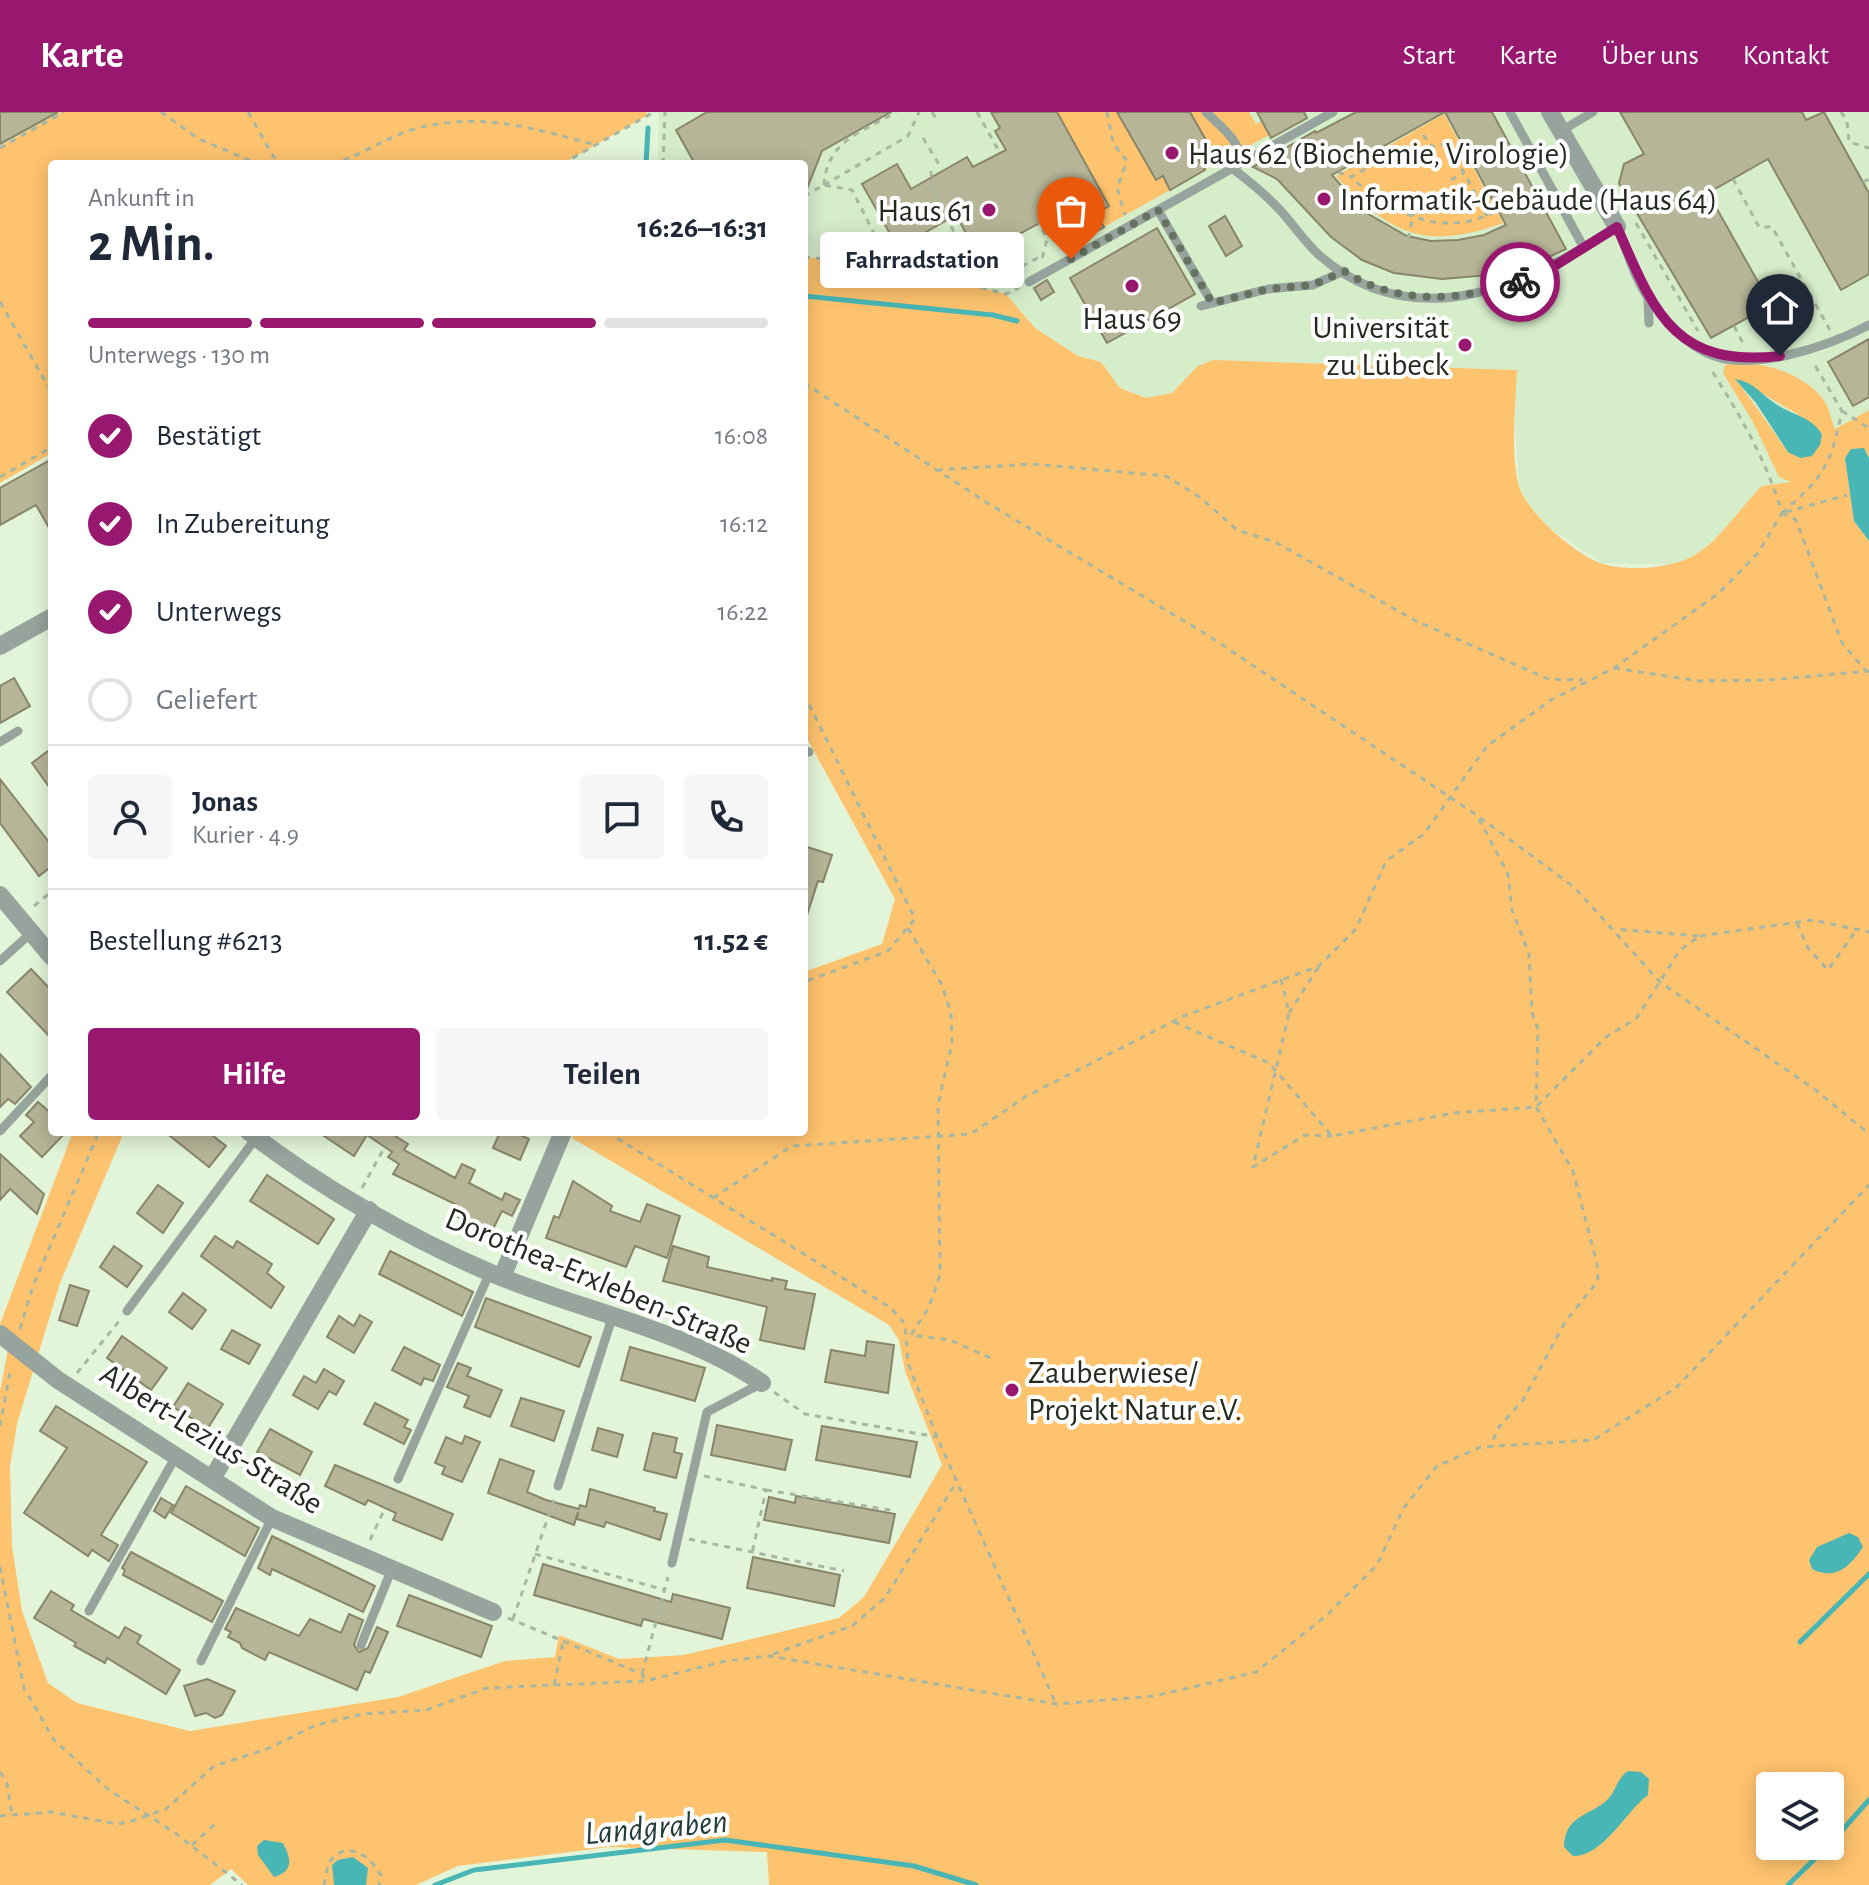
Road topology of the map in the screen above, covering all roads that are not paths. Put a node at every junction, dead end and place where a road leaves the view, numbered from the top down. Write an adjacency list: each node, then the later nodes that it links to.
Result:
1 (1206, 112): 7 (lane)
2 (1333, 112): 7 (lane)
3 (1510, 112): 10 (lane)
4 (1550, 112): 6 (street)
5 (1593, 112): 6 (lane)
6 (1561, 131): 9 (street)
7 (1238, 166): 8 (lane); 11 (lane)
8 (1158, 210): 12 (lane); 14 (lane)
9 (1617, 227): 10 (lane); 13 (lane)
10 (1584, 248): 11 (lane)
11 (1344, 271): 14 (lane)
12 (1029, 282)
13 (1648, 299): 16 (lane); 17 (lane)
14 (1212, 303): 15 (lane)
15 (1201, 306)
16 (1649, 323)
17 (1869, 325)
18 (48, 619): 19 (street)
19 (0, 646)
20 (18, 731): 21 (lane)
21 (0, 742)
22 (0, 895): 23 (street)
23 (25, 926): 24 (street); 25 (lane)
24 (48, 952)
25 (0, 961)
26 (48, 1079): 27 (lane)
27 (0, 1131)
28 (252, 1136): 33 (lane)
29 (254, 1136): 31 (street, Dorothea-Erxleben-Straße)
30 (561, 1136): 32 (street)
31 (362, 1206): 32 (street, Dorothea-Erxleben-Straße); 38 (street)
32 (496, 1274): 34 (street, Dorothea-Erxleben-Straße); 39 (lane)
33 (127, 1311)
34 (612, 1318): 36 (street, Dorothea-Erxleben-Straße); 40 (lane)
35 (0, 1334): 37 (street, Albert-Lezius-Straße)
36 (762, 1383): 42 (lane)
37 (176, 1456): 38 (street, Albert-Lezius-Straße); 44 (lane)
38 (212, 1479): 41 (street, Albert-Lezius-Straße)
39 (398, 1479)
40 (558, 1486)
41 (272, 1518): 43 (street, Albert-Lezius-Straße); 47 (lane)
42 (672, 1563)
43 (391, 1571): 45 (street, Albert-Lezius-Straße); 46 (lane)
44 (89, 1611)
45 (493, 1612)
46 (361, 1645)
47 (201, 1661)

